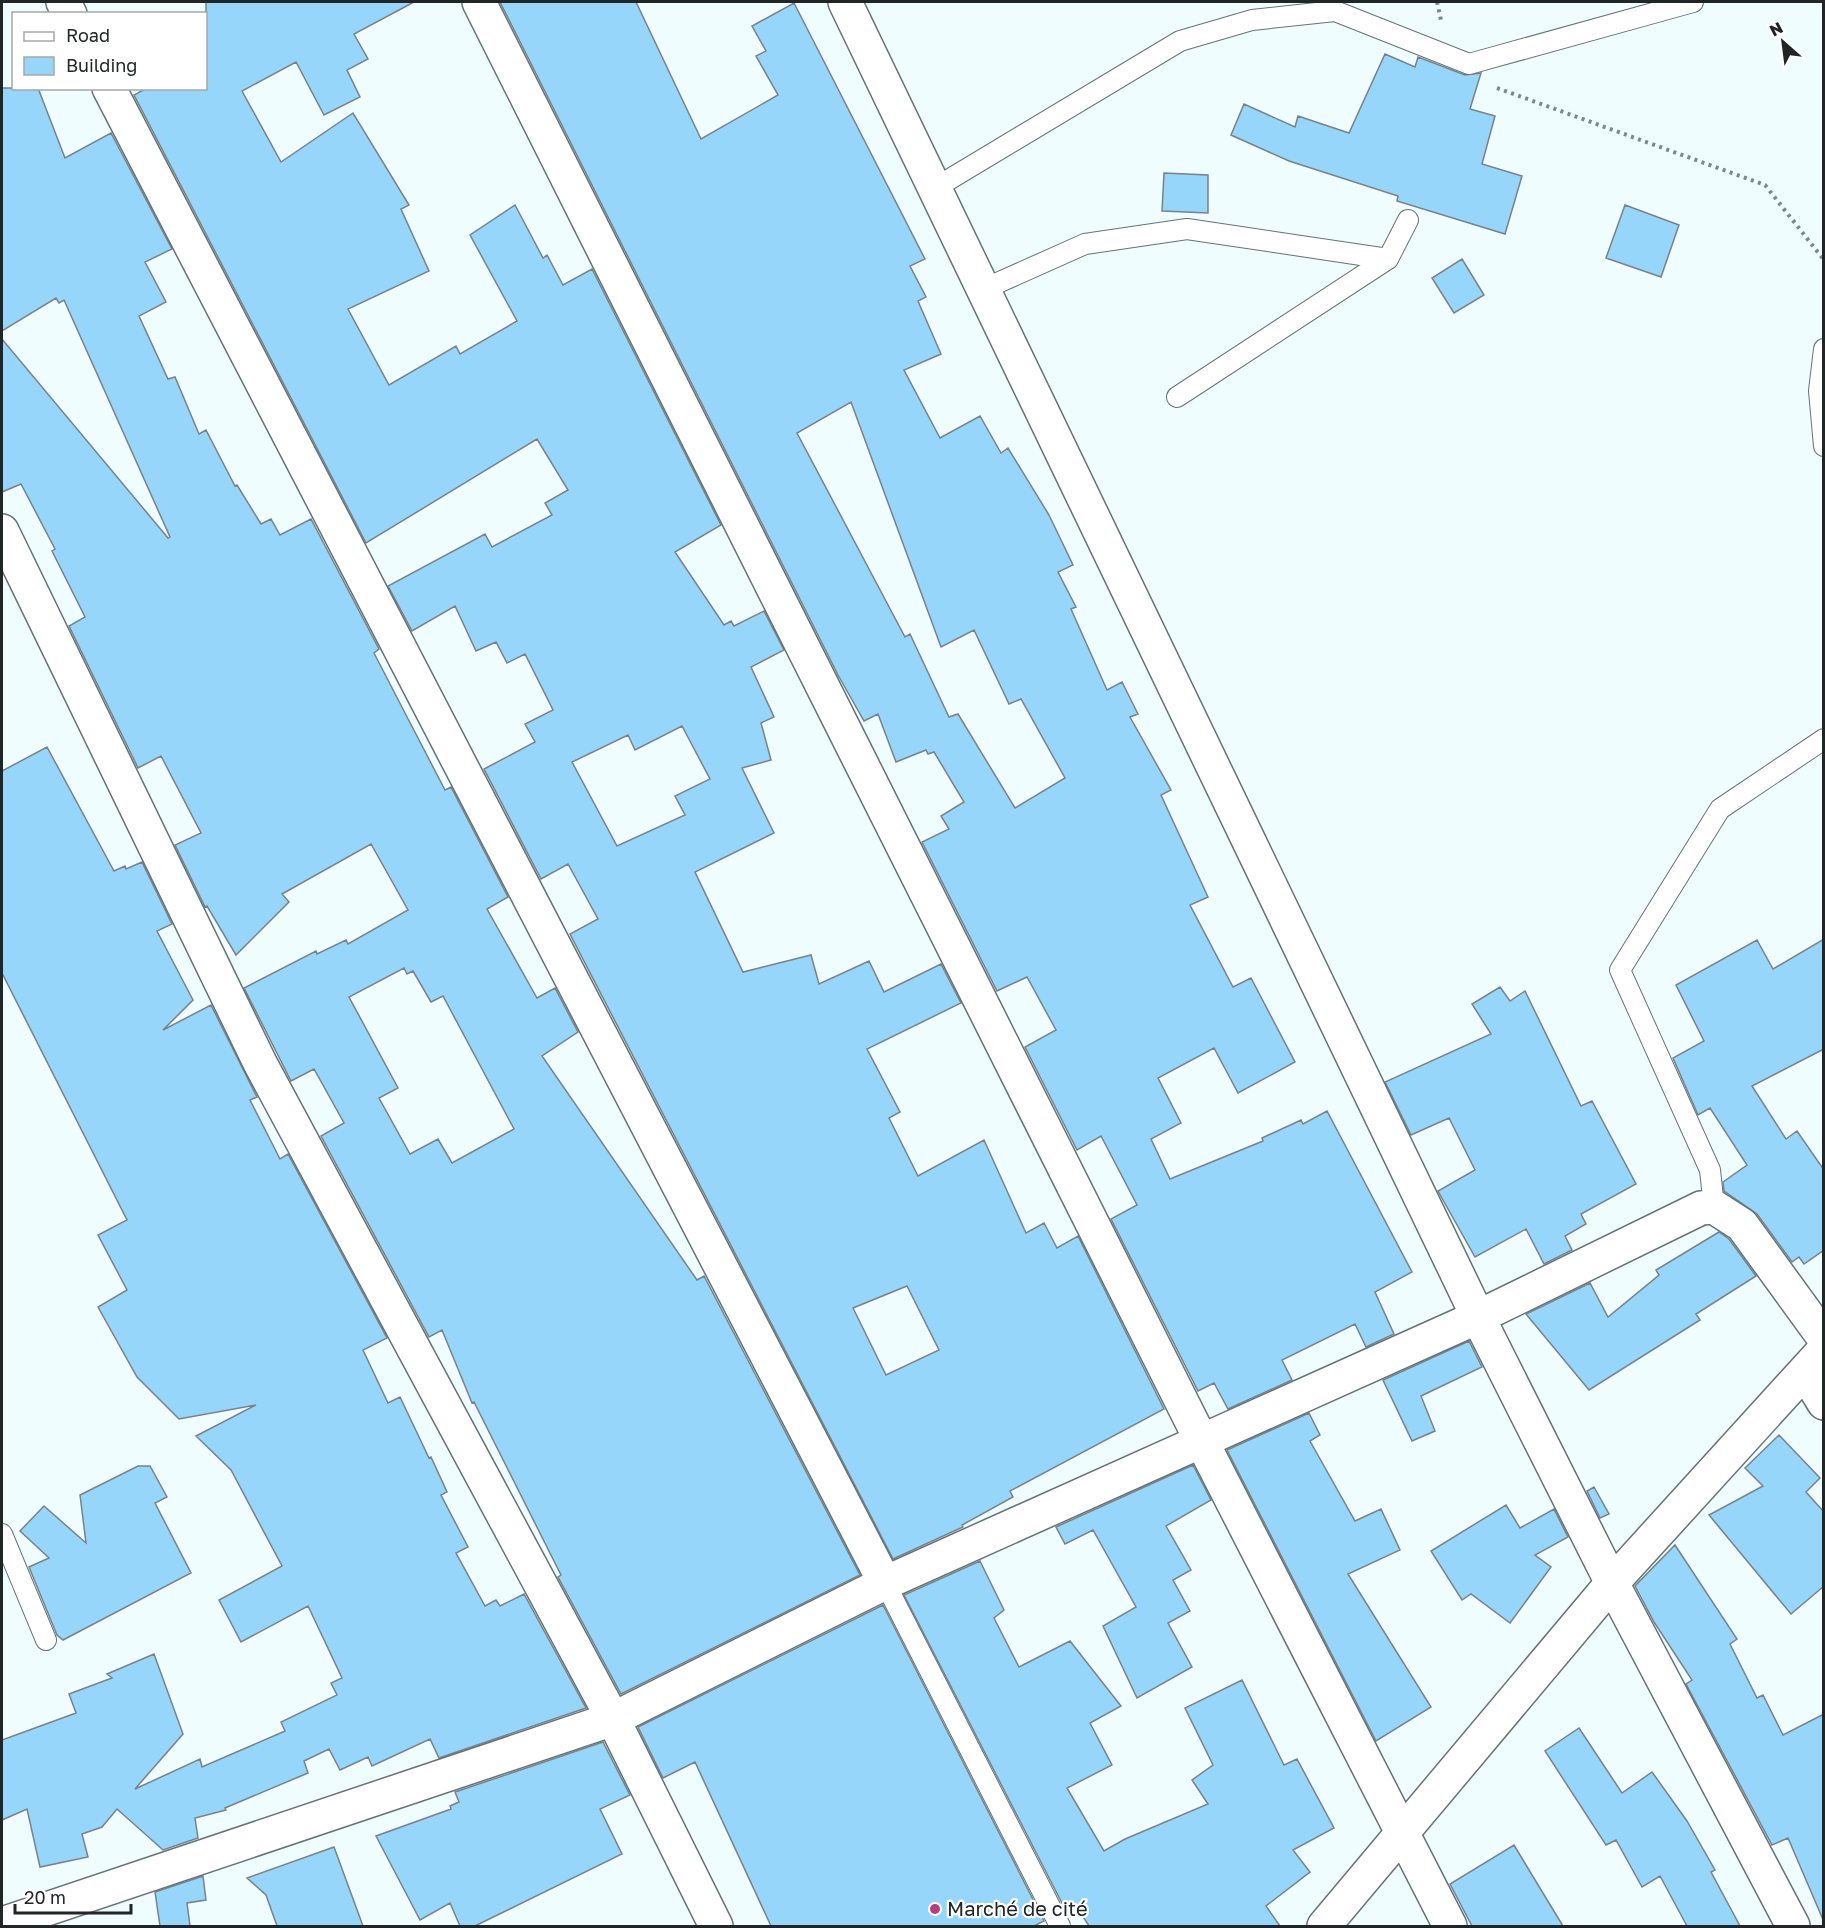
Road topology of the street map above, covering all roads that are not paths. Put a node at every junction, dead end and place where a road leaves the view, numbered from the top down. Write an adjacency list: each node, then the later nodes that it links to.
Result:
1 (479, 2): 19 (street)
2 (845, 2): 5 (street)
3 (1693, 2): 5 (lane)
4 (110, 90): 21 (street)
5 (935, 188): 8 (street)
6 (1408, 220): 7 (lane)
7 (1388, 259): 8 (lane); 10 (lane)
8 (984, 289): 15 (street)
9 (1824, 350): 11 (lane)
10 (1177, 397)
11 (1824, 446)
12 (2, 531): 24 (street)
13 (1824, 739): 14 (lane)
14 (1714, 1207): 15 (street); 16 (street)
15 (1478, 1317): 19 (street); 22 (street)
16 (1824, 1338)
17 (1814, 1361): 18 (street); 22 (street)
18 (1824, 1403)
19 (1201, 1440): 21 (street); 25 (street)
20 (2, 1534): 23 (lane)
21 (885, 1583): 24 (street); 28 (lane)
22 (1611, 1583): 25 (street); 31 (street)
23 (46, 1640)
24 (613, 1719): 26 (street); 27 (street)
25 (1403, 1831): 29 (street); 30 (street)
26 (2, 1924)
27 (716, 1926)
28 (1060, 1926)
29 (1324, 1926)
30 (1450, 1926)
31 (1793, 1926)

